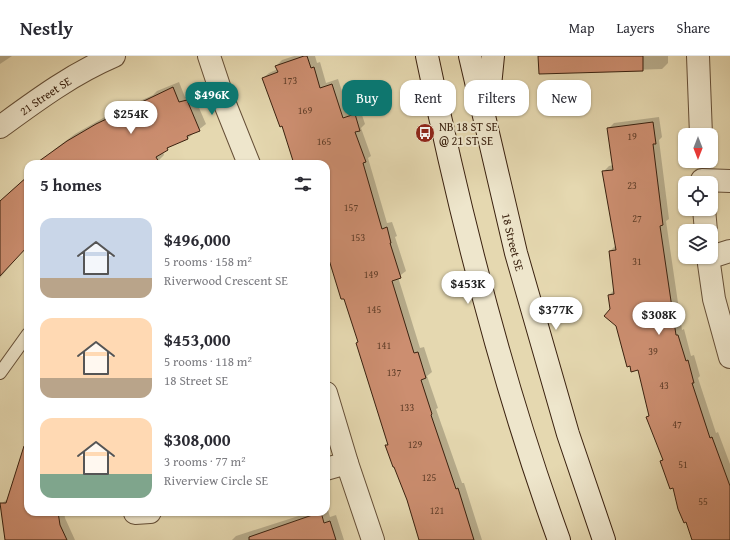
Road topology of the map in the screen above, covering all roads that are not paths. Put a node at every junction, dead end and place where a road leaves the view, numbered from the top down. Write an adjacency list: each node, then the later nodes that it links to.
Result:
1 (114, 56): 7 (main road, 21 Street SE)
2 (210, 56): 10 (main road)
3 (427, 56): 23 (main road)
4 (470, 56): 9 (main road, 18 Street SE)
5 (493, 56): 9 (main road)
6 (698, 56): 8 (main road)
7 (0, 127)
8 (701, 128)
9 (487, 129): 24 (main road, 18 Street SE)
10 (248, 160)
11 (702, 175): 12 (main road)
12 (730, 181)
13 (730, 251): 14 (main road)
14 (718, 254)
15 (710, 264): 17 (main road)
16 (24, 340): 18 (lane)
17 (730, 357)
18 (0, 373)
19 (330, 406): 20 (main road)
20 (347, 463): 21 (main road); 22 (main road)
21 (330, 468)
22 (373, 540)
23 (559, 540)
24 (604, 540)

